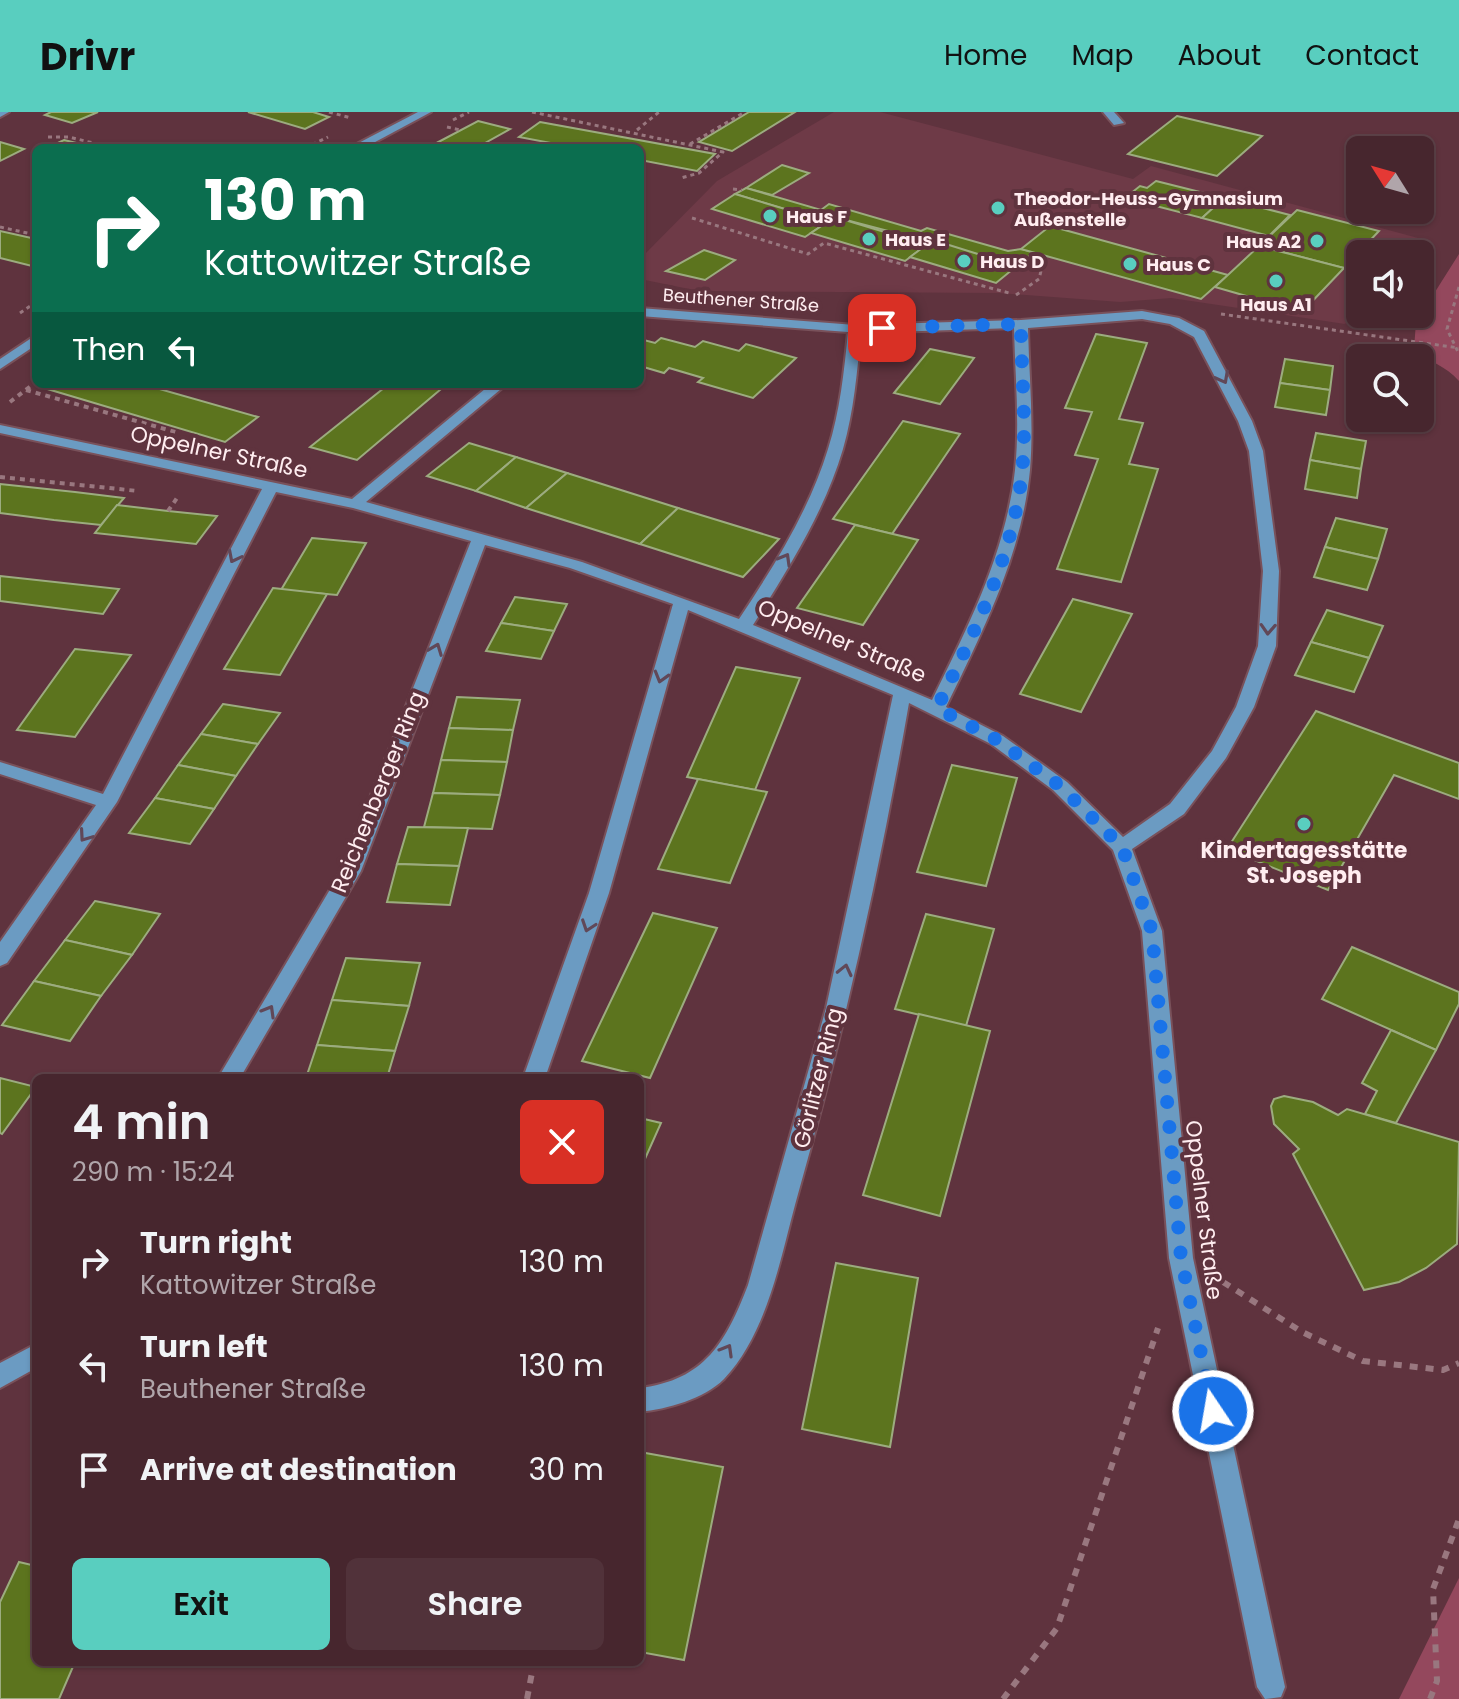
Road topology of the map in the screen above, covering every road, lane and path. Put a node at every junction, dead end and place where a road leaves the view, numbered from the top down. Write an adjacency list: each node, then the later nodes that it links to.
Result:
1 (329, 112): 7 (path)
2 (426, 112): 13 (street)
3 (532, 112): 9 (path)
4 (659, 112): 9 (path)
5 (745, 112): 14 (path)
6 (1108, 112): 8 (street)
7 (360, 121)
8 (1118, 123)
9 (636, 131): 14 (path)
10 (48, 137): 11 (path)
11 (95, 143): 12 (path)
12 (99, 144)
13 (363, 144)
14 (689, 144): 15 (path)
15 (681, 178)
16 (733, 189): 17 (path)
17 (742, 190)
18 (692, 218): 21 (path)
19 (0, 227): 20 (path)
20 (32, 234)
21 (1023, 261)
22 (1459, 287): 27 (path)
23 (644, 312): 25 (street, Beuthener Straße)
24 (1021, 324): 25 (street, Beuthener Straße); 47 (street); 50 (street, Beuthener Straße, one-way to 50)
25 (855, 329): 45 (street, one-way to 25)
26 (32, 342): 28 (street)
27 (1459, 354)
28 (0, 365)
29 (32, 385): 31 (path)
30 (495, 388): 41 (street)
31 (0, 410)
32 (0, 429): 35 (street, Oppelner Straße)
33 (0, 477): 34 (path)
34 (81, 485): 36 (path); 37 (path)
35 (270, 488): 41 (street, Oppelner Straße); 49 (street, one-way to 49)
36 (75, 492)
37 (149, 493)
38 (163, 496): 39 (path)
39 (177, 498): 40 (path); 42 (path)
40 (191, 501)
41 (355, 504): 43 (street, Oppelner Straße)
42 (168, 511)
43 (480, 537): 44 (street, Oppelner Straße); 52 (street, Reichenberger Ring, one-way to 43)
44 (682, 602): 45 (street, Oppelner Straße); 53 (street, one-way to 53)
45 (744, 625): 46 (street, Oppelner Straße)
46 (902, 692): 47 (street, Oppelner Straße); 59 (street, Görlitzer Ring, one-way to 46)
47 (937, 708): 50 (street, Oppelner Straße)
48 (0, 768): 49 (street)
49 (108, 802): 51 (street, one-way to 51)
50 (1122, 847): 54 (street, Oppelner Straße)
51 (0, 958)
52 (231, 1074)
53 (535, 1074)
54 (1181, 1258): 57 (path); 62 (street, Oppelner Straße)
55 (1162, 1316): 64 (path)
56 (32, 1357): 58 (street)
57 (1459, 1363)
58 (0, 1376)
59 (644, 1400)
60 (1459, 1519): 65 (path)
61 (533, 1666): 63 (path)
62 (1271, 1687)
63 (527, 1699)
64 (1003, 1699)
65 (1430, 1699)

